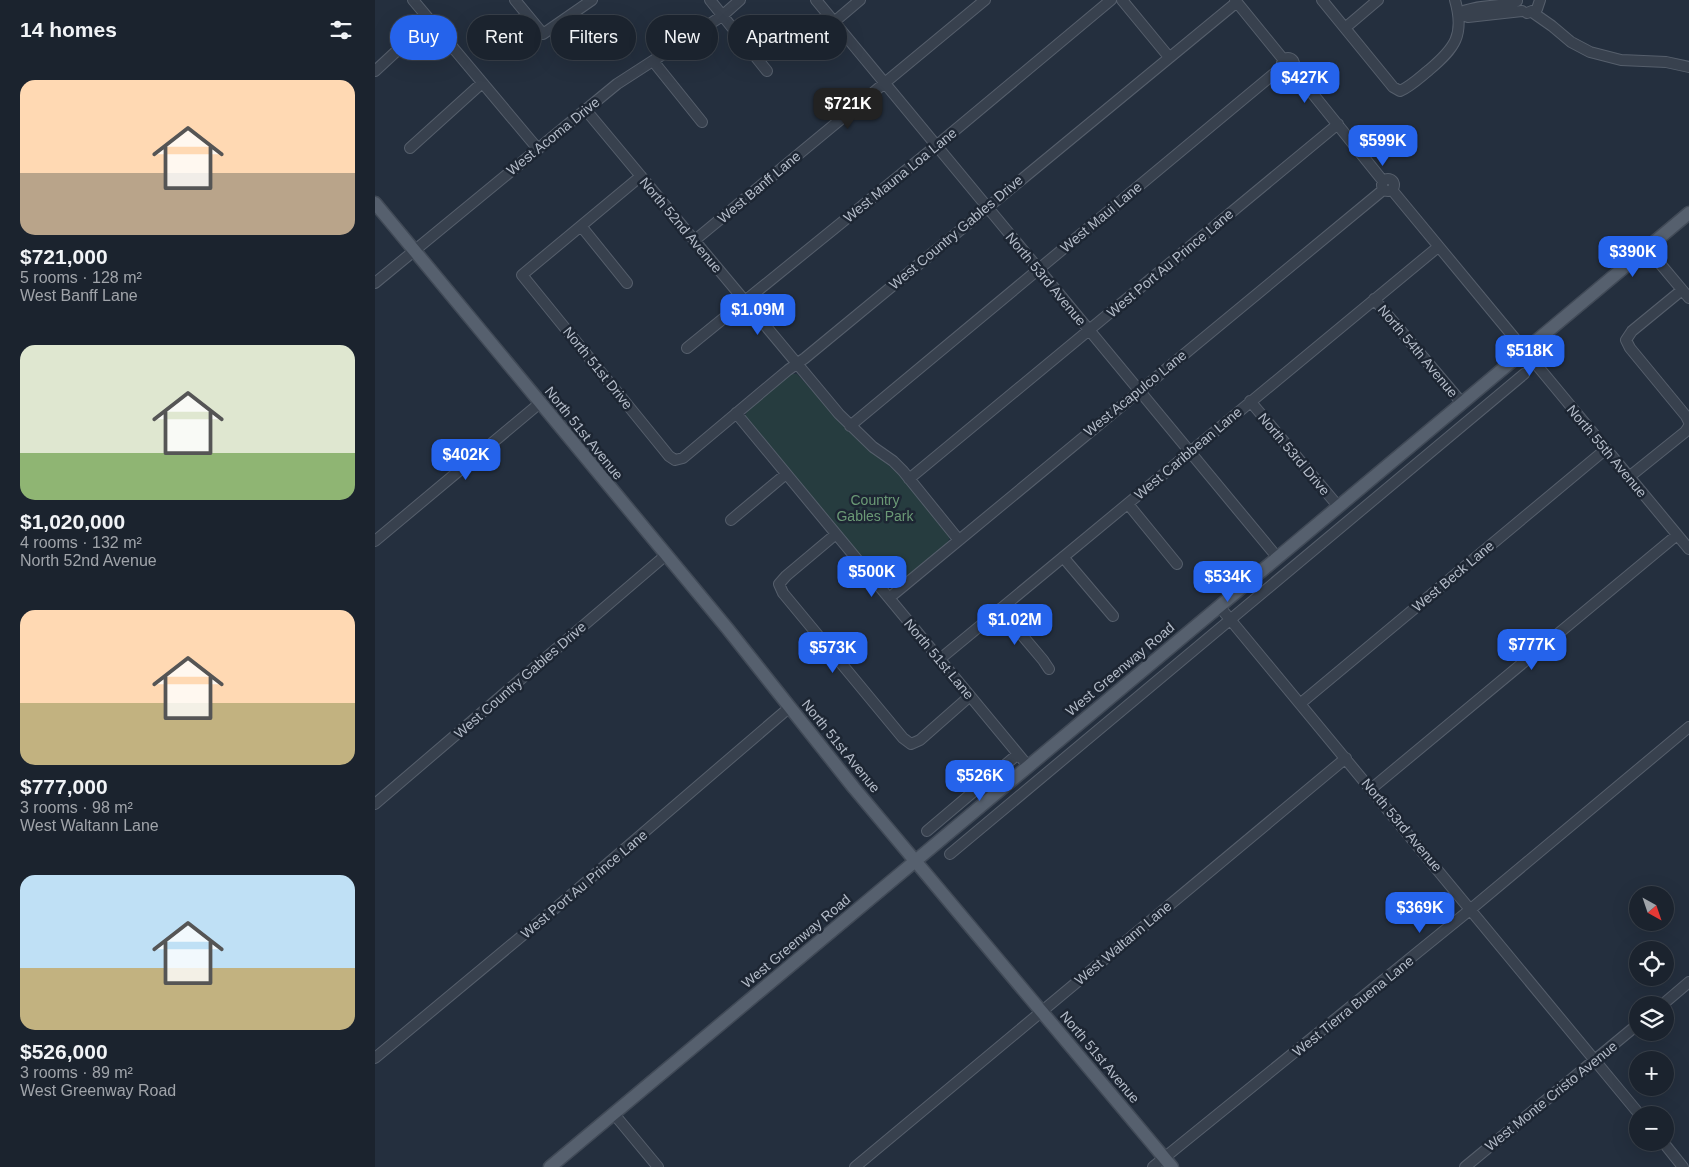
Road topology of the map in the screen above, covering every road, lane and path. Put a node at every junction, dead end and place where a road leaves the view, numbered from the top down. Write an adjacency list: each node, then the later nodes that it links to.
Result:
1 (413, 0): 19 (street)
2 (515, 0): 3 (street)
3 (592, 0)
4 (710, 0): 22 (street)
5 (740, 0): 22 (street, West Acoma Drive)
6 (815, 0): 20 (street, North 53rd Avenue)
7 (860, 0): 21 (street)
8 (985, 0): 34 (street, West Banff Lane)
9 (1111, 0): 38 (street, West Mauna Loa Lane)
10 (1122, 0): 27 (street)
11 (1322, 0): 23 (street)
12 (1378, 0): 23 (street)
13 (1455, 0): 18 (street)
14 (1517, 0): 16 (street); 17 (street)
15 (1236, 1): 27 (street, West Country Gables Drive); 29 (street, North 55th Avenue)
16 (1533, 7): 17 (street); 30 (street)
17 (1488, 10): 18 (street)
18 (1459, 13): 23 (street)
19 (426, 15)
20 (828, 15)
21 (842, 15)
22 (722, 16): 28 (street, West Acoma Drive); 32 (street)
23 (1345, 28)
24 (847, 38): 34 (street, North 53rd Avenue)
25 (457, 53): 33 (street)
26 (390, 57): 31 (street)
27 (1169, 57): 44 (street, West Country Gables Drive)
28 (653, 61): 35 (street, West Acoma Drive); 36 (street)
29 (1286, 65): 37 (street, North 55th Avenue); 51 (street, West Maui Lane)
30 (1689, 67)
31 (375, 71)
32 (767, 71)
33 (482, 83): 39 (street); 40 (street)
34 (884, 83): 38 (street, North 53rd Avenue); 47 (street, West Banff Lane)
35 (585, 109): 40 (street, West Acoma Drive); 41 (street, North 52nd Avenue)
36 (702, 122)
37 (1337, 124): 42 (street, North 55th Avenue); 58 (street, West Port Au Prince Lane)
38 (936, 146): 44 (street, North 53rd Avenue); 57 (street, West Mauna Loa Lane)
39 (411, 148)
40 (538, 149): 50 (street, West Acoma Drive)
41 (641, 176): 46 (street); 47 (street, North 52nd Avenue)
42 (1386, 187): 48 (street, North 55th Avenue); 63 (street, West Acapulco Lane)
43 (375, 203): 50 (main road, North 51st Avenue)
44 (987, 207): 51 (street, North 53rd Avenue); 61 (street, West Country Gables Drive)
45 (1689, 213): 49 (main road, West Greenway Road)
46 (581, 226): 53 (street); 73 (street, North 51st Drive)
47 (695, 240): 57 (street, North 52nd Avenue)
48 (1438, 247): 56 (street, West Caribbean Lane); 60 (street, North 55th Avenue)
49 (1647, 248): 54 (street); 60 (main road, West Greenway Road)
50 (414, 251): 52 (street, West Acoma Drive); 65 (main road, North 51st Avenue)
51 (1038, 269): 58 (street, North 53rd Avenue); 69 (street, West Maui Lane)
52 (375, 283)
53 (627, 283)
54 (1682, 290): 55 (street); 68 (street)
55 (1689, 298)
56 (1374, 299): 64 (street, West Caribbean Lane); 66 (street, North 54th Avenue)
57 (744, 302): 59 (street, West Mauna Loa Lane); 61 (street, North 52nd Avenue)
58 (1089, 330): 63 (street, North 53rd Avenue); 77 (street, West Port Au Prince Lane)
59 (687, 348)
60 (1524, 351): 66 (main road, West Greenway Road); 71 (street, North 55th Avenue)
61 (797, 364): 67 (street, West Country Gables Drive); 69 (street, North 52nd Avenue)
62 (1524, 374): 78 (street)
63 (1139, 390): 72 (street, North 53rd Avenue); 84 (street, West Acapulco Lane)
64 (1250, 401): 72 (street, West Caribbean Lane); 80 (street, North 53rd Drive)
65 (540, 403): 85 (street); 87 (main road, North 51st Avenue)
66 (1461, 403): 74 (main road, West Greenway Road)
67 (736, 413): 73 (street, West Country Gables Drive); 75 (street, North 51st Lane)
68 (1689, 422)
69 (850, 426): 77 (street, North 52nd Avenue)
70 (1689, 426): 76 (street)
71 (1606, 449): 76 (street, North 55th Avenue); 99 (street, West Beck Lane)
72 (1190, 452): 79 (street, West Caribbean Lane); 89 (street, North 53rd Avenue)
73 (675, 460)
74 (1383, 469): 78 (street); 80 (main road, West Greenway Road)
75 (786, 474): 81 (street); 82 (street, North 51st Lane)
76 (1629, 477): 83 (street, North 55th Avenue)
77 (909, 479): 84 (street, North 52nd Avenue)
78 (1393, 482): 95 (street)
79 (1128, 504): 88 (street, West Caribbean Lane); 90 (street)
80 (1338, 506): 89 (main road, West Greenway Road)
81 (731, 520)
82 (836, 534): 91 (street, North 51st Lane); 98 (street)
83 (1677, 535): 86 (street, North 55th Avenue); 107 (street)
84 (958, 539): 91 (street, West Acapulco Lane)
85 (375, 541)
86 (1689, 549)
87 (665, 555): 100 (main road, North 51st Avenue); 108 (street, West Country Gables Drive)
88 (1063, 557): 93 (street, West Caribbean Lane); 94 (street)
89 (1277, 557): 92 (main road, West Greenway Road)
90 (1177, 564)
91 (889, 598): 96 (street, North 51st Lane)
92 (1219, 606): 95 (street, North 53rd Avenue); 102 (main road, West Greenway Road)
93 (1000, 609): 96 (street, West Caribbean Lane); 97 (street)
94 (1113, 616)
95 (1230, 618): 99 (street, North 53rd Avenue); 103 (street)
96 (939, 659): 98 (street, North 51st Lane)
97 (1049, 669)
98 (970, 696): 104 (street, North 51st Lane)
99 (1301, 704): 105 (street, North 53rd Avenue)
100 (790, 707): 111 (main road, North 51st Avenue); 117 (street, West Port Au Prince Lane)
101 (1689, 727): 112 (street, West Tierra Buena Lane)
102 (1061, 738): 103 (street); 106 (main road, West Greenway Road)
103 (1072, 751): 110 (street)
104 (1018, 754): 106 (street, North 51st Lane); 109 (street)
105 (1346, 758): 107 (street, North 53rd Avenue); 115 (street, West Waltann Lane)
106 (1028, 766): 111 (main road, West Greenway Road)
107 (1371, 789): 112 (street, North 53rd Avenue)
108 (375, 804)
109 (927, 831)
110 (950, 854)
111 (915, 861): 115 (main road, North 51st Avenue); 120 (main road, West Greenway Road)
112 (1471, 909): 118 (street, North 53rd Avenue); 122 (street, West Tierra Buena Lane)
113 (1689, 982): 114 (street)
114 (1673, 996)
115 (1042, 1011): 122 (main road, North 51st Avenue); 125 (street, West Waltann Lane)
116 (1629, 1032): 118 (street, West Monte Cristo Avenue)
117 (375, 1058)
118 (1595, 1060): 119 (street, North 53rd Avenue); 127 (street, West Monte Cristo Avenue)
119 (1633, 1106)
120 (613, 1114): 123 (main road, West Greenway Road); 124 (street)
121 (1670, 1151): 128 (street)
122 (1168, 1162): 126 (street, West Tierra Buena Lane)
123 (550, 1167)
124 (657, 1167)
125 (855, 1167)
126 (1153, 1167)
127 (1465, 1167)
128 (1683, 1167)

